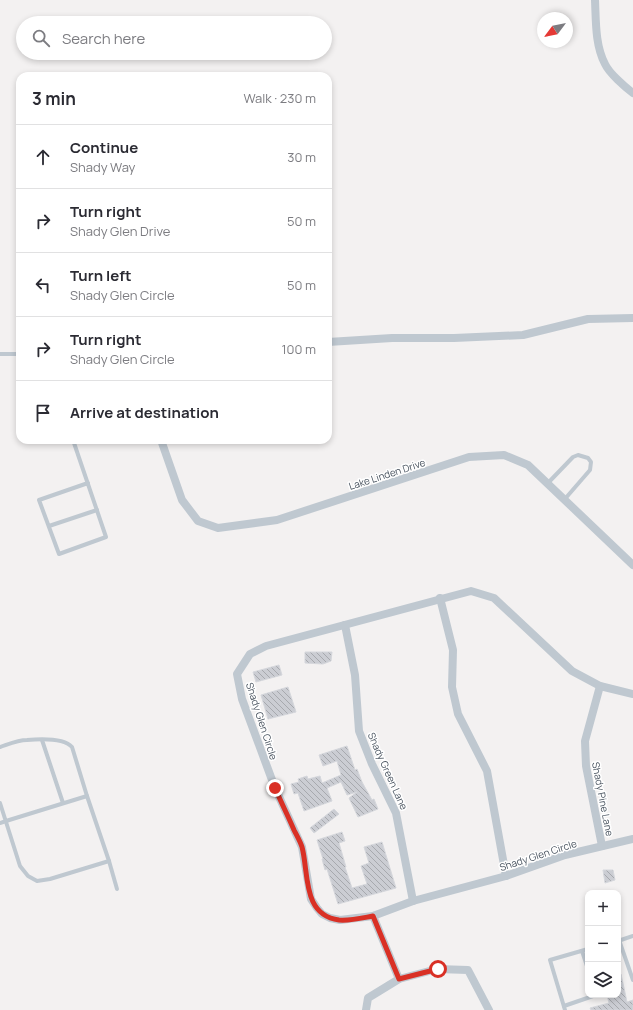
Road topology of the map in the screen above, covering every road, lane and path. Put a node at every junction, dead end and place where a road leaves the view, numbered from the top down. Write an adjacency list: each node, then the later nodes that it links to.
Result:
1 (596, 0): 2 (street)
2 (633, 93)
3 (633, 318): 4 (street)
4 (332, 342)
5 (0, 354): 6 (lane)
6 (16, 354)
7 (74, 444): 9 (lane)
8 (162, 444): 10 (street, Lake Linden Drive)
9 (88, 483): 12 (lane); 13 (lane)
10 (547, 484): 11 (street, Lake Linden Drive); 11 (lane)
11 (564, 500): 14 (street, Lake Linden Drive)
12 (97, 510): 13 (lane); 13 (lane)
13 (49, 526)
14 (633, 565)
15 (440, 598): 16 (street, Shady Glen Circle); 17 (street, Shady Glen Circle); 29 (street)
16 (345, 625): 31 (street, Shady Green Lane); 32 (street, Shady Glen Circle)
17 (600, 686): 18 (street, Shady Glen Circle); 27 (street, Shady Pine Lane)
18 (633, 694)
19 (42, 740): 20 (lane); 21 (lane); 23 (lane)
20 (0, 747)
21 (88, 796): 23 (lane); 28 (lane)
22 (0, 803): 24 (lane)
23 (63, 804): 24 (lane)
24 (6, 821): 25 (lane); 28 (lane)
25 (0, 823)
26 (633, 839): 27 (street, Shady Glen Circle)
27 (602, 846): 29 (street, Shady Glen Circle)
28 (109, 861): 30 (lane)
29 (506, 876): 31 (street, Shady Glen Circle)
30 (117, 888)
31 (413, 901): 32 (street, Shady Glen Circle)
32 (373, 916): 39 (street)
33 (633, 936): 34 (lane)
34 (621, 939)
35 (621, 946): 40 (lane)
36 (585, 950): 37 (lane)
37 (582, 951): 38 (lane); 42 (lane)
38 (586, 962)
39 (399, 979): 43 (street); 44 (street)
40 (633, 980)
41 (589, 998): 42 (lane)
42 (565, 1008)
43 (366, 1010)
44 (489, 1010)

